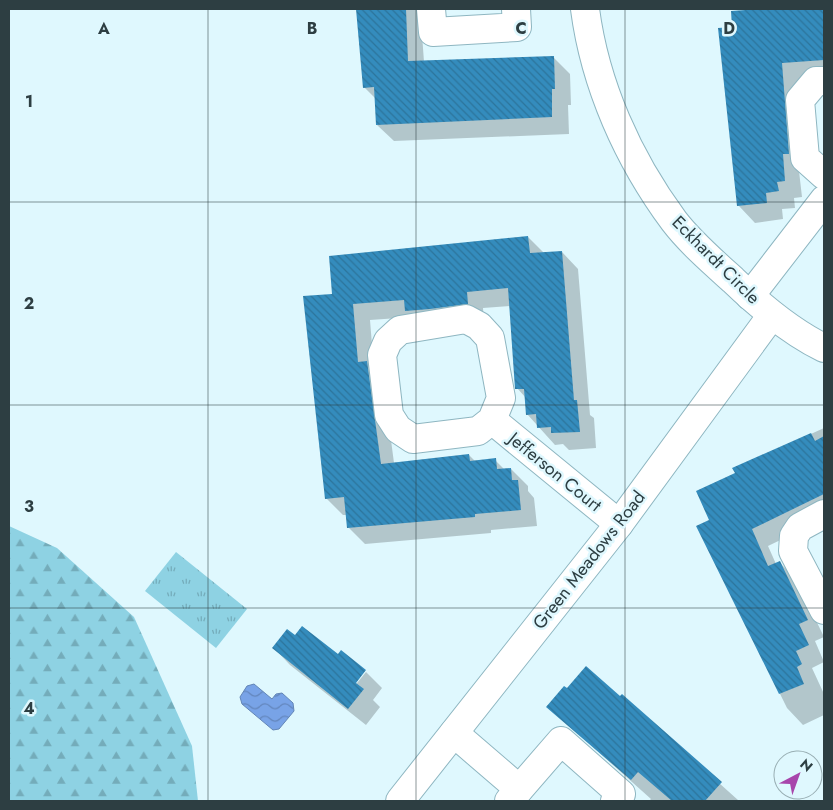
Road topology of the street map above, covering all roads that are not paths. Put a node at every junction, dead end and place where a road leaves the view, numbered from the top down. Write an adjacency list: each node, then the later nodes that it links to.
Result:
1 (431, 9): 2 (street)
2 (516, 9)
3 (585, 9): 7 (street, Eckhardt Circle)
4 (824, 81): 5 (street)
5 (824, 175)
6 (824, 200): 7 (street)
7 (750, 296): 8 (street, Eckhardt Circle)
8 (772, 315): 9 (street, Eckhardt Circle); 12 (street, Green Meadows Road)
9 (824, 348)
10 (492, 420): 10 (street, Jefferson Court); 12 (street, Jefferson Court)
11 (824, 514): 13 (street)
12 (619, 524): 14 (street, Green Meadows Road)
13 (824, 610)
14 (454, 733): 15 (street); 16 (street, Green Meadows Road)
15 (514, 795): 17 (street)
16 (400, 801)
17 (615, 801)

